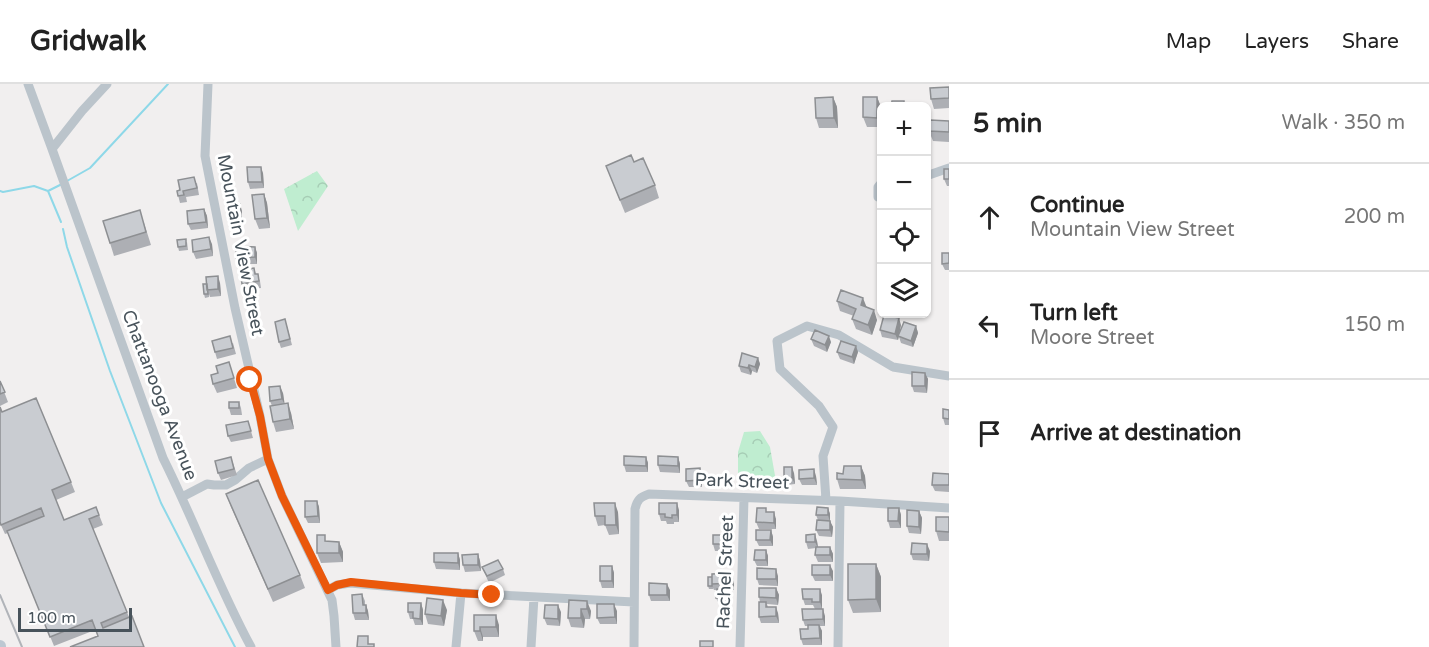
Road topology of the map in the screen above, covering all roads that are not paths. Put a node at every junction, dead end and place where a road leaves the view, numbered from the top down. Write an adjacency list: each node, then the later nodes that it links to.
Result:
1 (28, 84): 4 (street)
2 (107, 84): 4 (street)
3 (208, 84): 8 (street, Mountain View Street)
4 (52, 149): 9 (street, Chattanooga Avenue)
5 (949, 168): 6 (street)
6 (931, 175)
7 (949, 376): 11 (street)
8 (268, 459): 9 (street); 14 (street, Mountain View Street)
9 (182, 496): 18 (street, Chattanooga Avenue)
10 (744, 498): 11 (street, Park Street); 17 (street, Park Street); 23 (street, Rachel Street)
11 (826, 500): 12 (street, Park Street)
12 (840, 501): 13 (street, Park Street); 24 (street)
13 (949, 508)
14 (328, 590): 15 (street); 19 (street, Mountain View Street)
15 (461, 593): 16 (street); 20 (street)
16 (534, 597): 17 (street); 21 (street)
17 (634, 602): 22 (street)
18 (251, 647)
19 (336, 647)
20 (456, 647)
21 (531, 647)
22 (634, 647)
23 (740, 647)
24 (838, 647)

